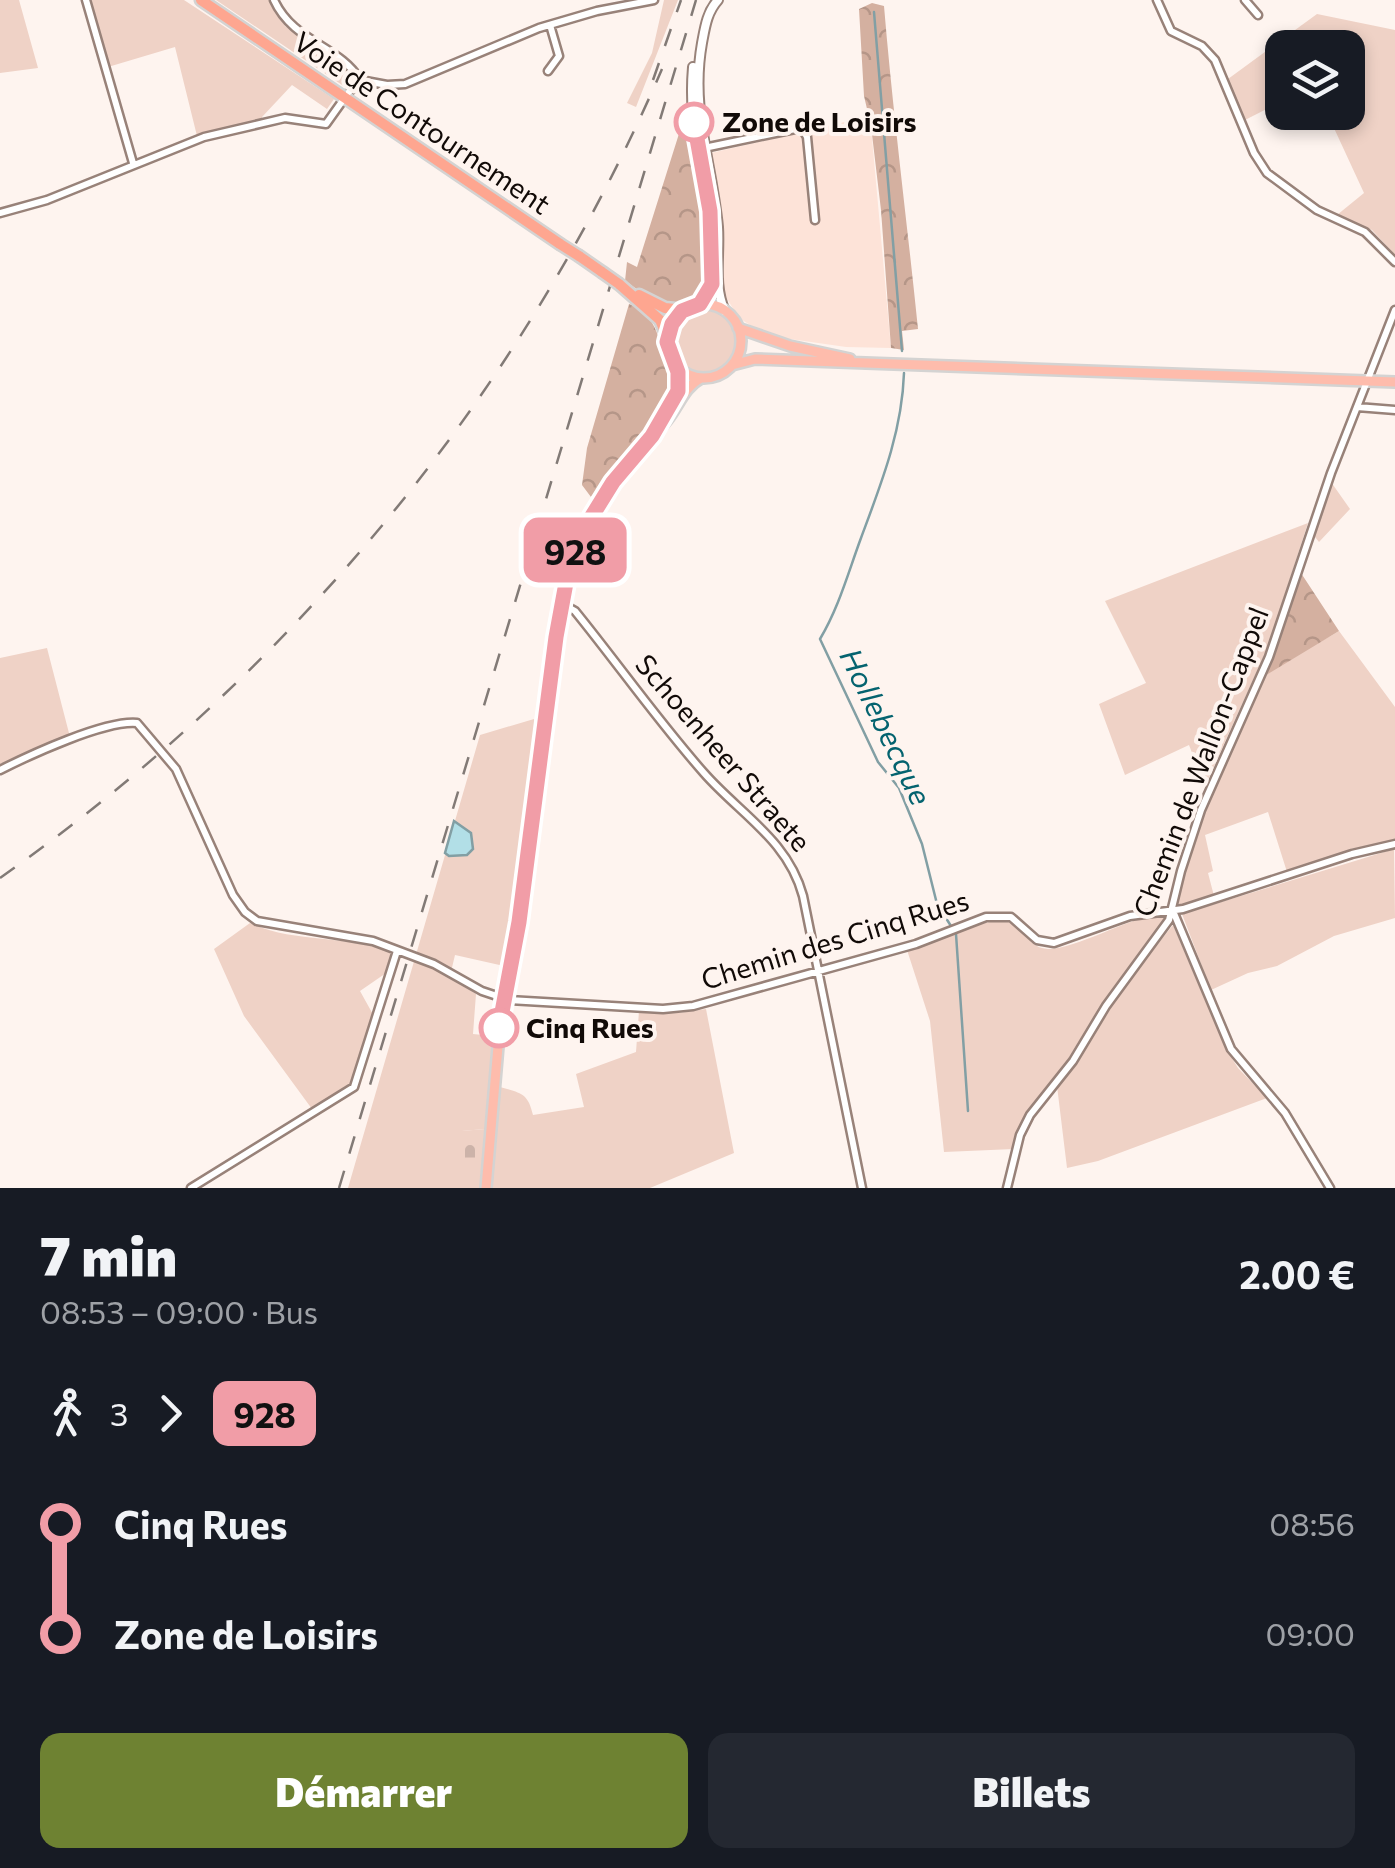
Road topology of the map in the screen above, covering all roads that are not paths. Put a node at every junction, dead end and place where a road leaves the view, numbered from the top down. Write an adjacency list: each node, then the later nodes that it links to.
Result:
1 (86, 0): 15 (street)
2 (201, 0): 19 (highway, Voie de Contournement, bridge)
3 (274, 0): 11 (street)
4 (654, 0): 9 (street)
5 (715, 0): 14 (main road)
6 (1157, 0): 18 (street)
7 (1245, 0): 8 (street)
8 (1258, 15)
9 (550, 25): 10 (street); 11 (street)
10 (548, 70)
11 (360, 80): 12 (street)
12 (349, 92)
13 (341, 104): 15 (street)
14 (701, 149): 17 (street); 20 (main road); 23 (main road)
15 (133, 163): 16 (street)
16 (0, 212)
17 (816, 220)
18 (1395, 262)
19 (619, 284): 21 (highway, Voie de Contournement); 25 (highway, Voie de Contournement)
20 (700, 304): 21 (main road); 23 (main road)
21 (685, 310): 25 (main road)
22 (1395, 310): 30 (street, Chemin de Wallon-Cappel)
23 (725, 311): 24 (main road)
24 (738, 328): 27 (main road); 28 (main road)
25 (668, 336): 26 (main road)
26 (675, 364): 29 (main road); 34 (main road)
27 (732, 364): 28 (main road); 29 (main road)
28 (882, 364): 30 (main road)
29 (701, 378): 34 (main road)
30 (1367, 381): 31 (main road); 32 (street, Chemin de Wallon-Cappel)
31 (1395, 382)
32 (1357, 407): 33 (street); 38 (street, Chemin de Wallon-Cappel)
33 (1395, 410)
34 (652, 436): 35 (main road)
35 (561, 603): 40 (street, Schoenheer Straete); 41 (main road)
36 (0, 770): 39 (street)
37 (1395, 844): 38 (street, Chemin des Cinq Rues)
38 (1172, 910): 40 (street, Chemin des Cinq Rues); 45 (street, Chemin de Wallon-Cappel); 46 (street)
39 (397, 951): 41 (street); 42 (street)
40 (818, 970): 41 (street, Chemin des Cinq Rues); 44 (street, Schoenheer Straete)
41 (504, 999): 43 (main road)
42 (191, 1188)
43 (486, 1188)
44 (862, 1188)
45 (1007, 1188)
46 (1330, 1188)

